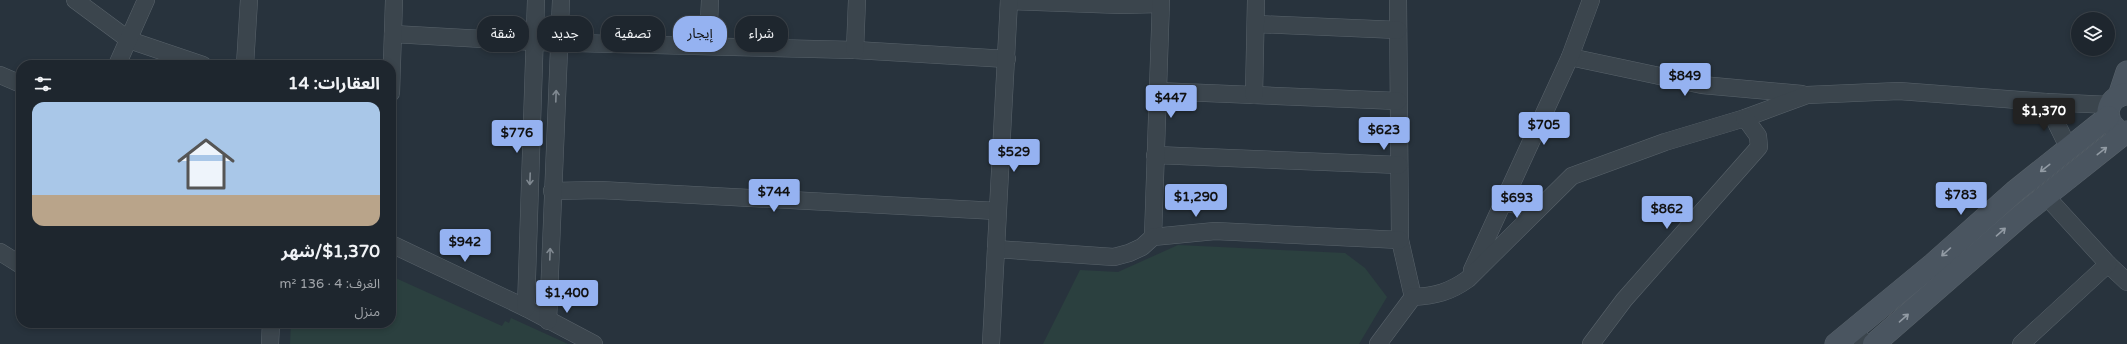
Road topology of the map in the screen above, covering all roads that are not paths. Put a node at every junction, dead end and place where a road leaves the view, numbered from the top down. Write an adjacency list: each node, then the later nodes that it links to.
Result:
1 (75, 0): 20 (street)
2 (146, 0): 20 (street)
3 (249, 0): 31 (street)
4 (394, 0): 19 (street)
5 (536, 0): 21 (street)
6 (561, 0): 15 (street)
7 (710, 0): 16 (street)
8 (857, 0): 25 (street)
9 (1256, 0): 17 (street)
10 (1398, 0): 18 (street)
11 (1591, 0): 27 (street)
12 (1009, 1): 13 (street); 28 (street)
13 (1121, 2): 14 (street)
14 (1161, 2): 36 (street)
15 (560, 16)
16 (709, 16)
17 (1256, 24): 18 (street); 37 (street)
18 (1398, 30): 39 (street)
19 (393, 34): 21 (street); 32 (street)
20 (129, 40): 29 (street); 30 (street)
21 (535, 42): 62 (street, one-way to 62)
22 (593, 43): 23 (street)
23 (673, 44)
24 (727, 46): 25 (street)
25 (855, 50): 28 (street)
26 (559, 52): 47 (street, one-way to 26)
27 (1570, 57): 38 (street); 49 (street)
28 (1007, 59): 51 (street)
29 (119, 60)
30 (188, 60)
31 (245, 60)
32 (392, 60)
33 (2127, 72): 41 (street)
34 (0, 75): 35 (street)
35 (16, 82)
36 (1157, 91): 37 (street); 45 (street)
37 (1254, 95): 39 (street)
38 (1807, 95): 40 (street); 42 (street)
39 (1398, 101): 46 (street)
40 (2046, 102): 41 (street); 44 (street)
41 (2116, 103): 43 (street); 44 (street)
42 (1744, 118): 50 (street); 70 (street)
43 (2126, 132): 48 (street, one-way to 43)
44 (2069, 149): 65 (street, one-way to 65)
45 (1155, 155): 46 (street); 52 (street)
46 (1399, 165): 53 (street)
47 (552, 191): 51 (street); 63 (street, one-way to 47)
48 (2045, 195): 58 (street); 72 (street, one-way to 48)
49 (1502, 202): 50 (street); 59 (street)
50 (1537, 209): 59 (street)
51 (997, 211): 55 (street)
52 (1153, 237): 53 (street); 55 (street)
53 (1400, 240): 61 (street)
54 (396, 246): 62 (street)
55 (996, 249): 69 (street)
56 (0, 252): 57 (street)
57 (16, 262)
58 (2108, 264): 60 (street); 73 (street)
59 (1468, 279): 61 (street)
60 (2127, 282)
61 (1413, 297): 66 (street)
62 (526, 308): 63 (street)
63 (548, 321): 68 (street)
64 (271, 328): 67 (street)
65 (1860, 337): 71 (street)
66 (1381, 343)
67 (270, 344)
68 (594, 344)
69 (991, 344)
70 (1592, 344)
71 (1836, 344)
72 (1874, 344)
73 (2021, 344)

